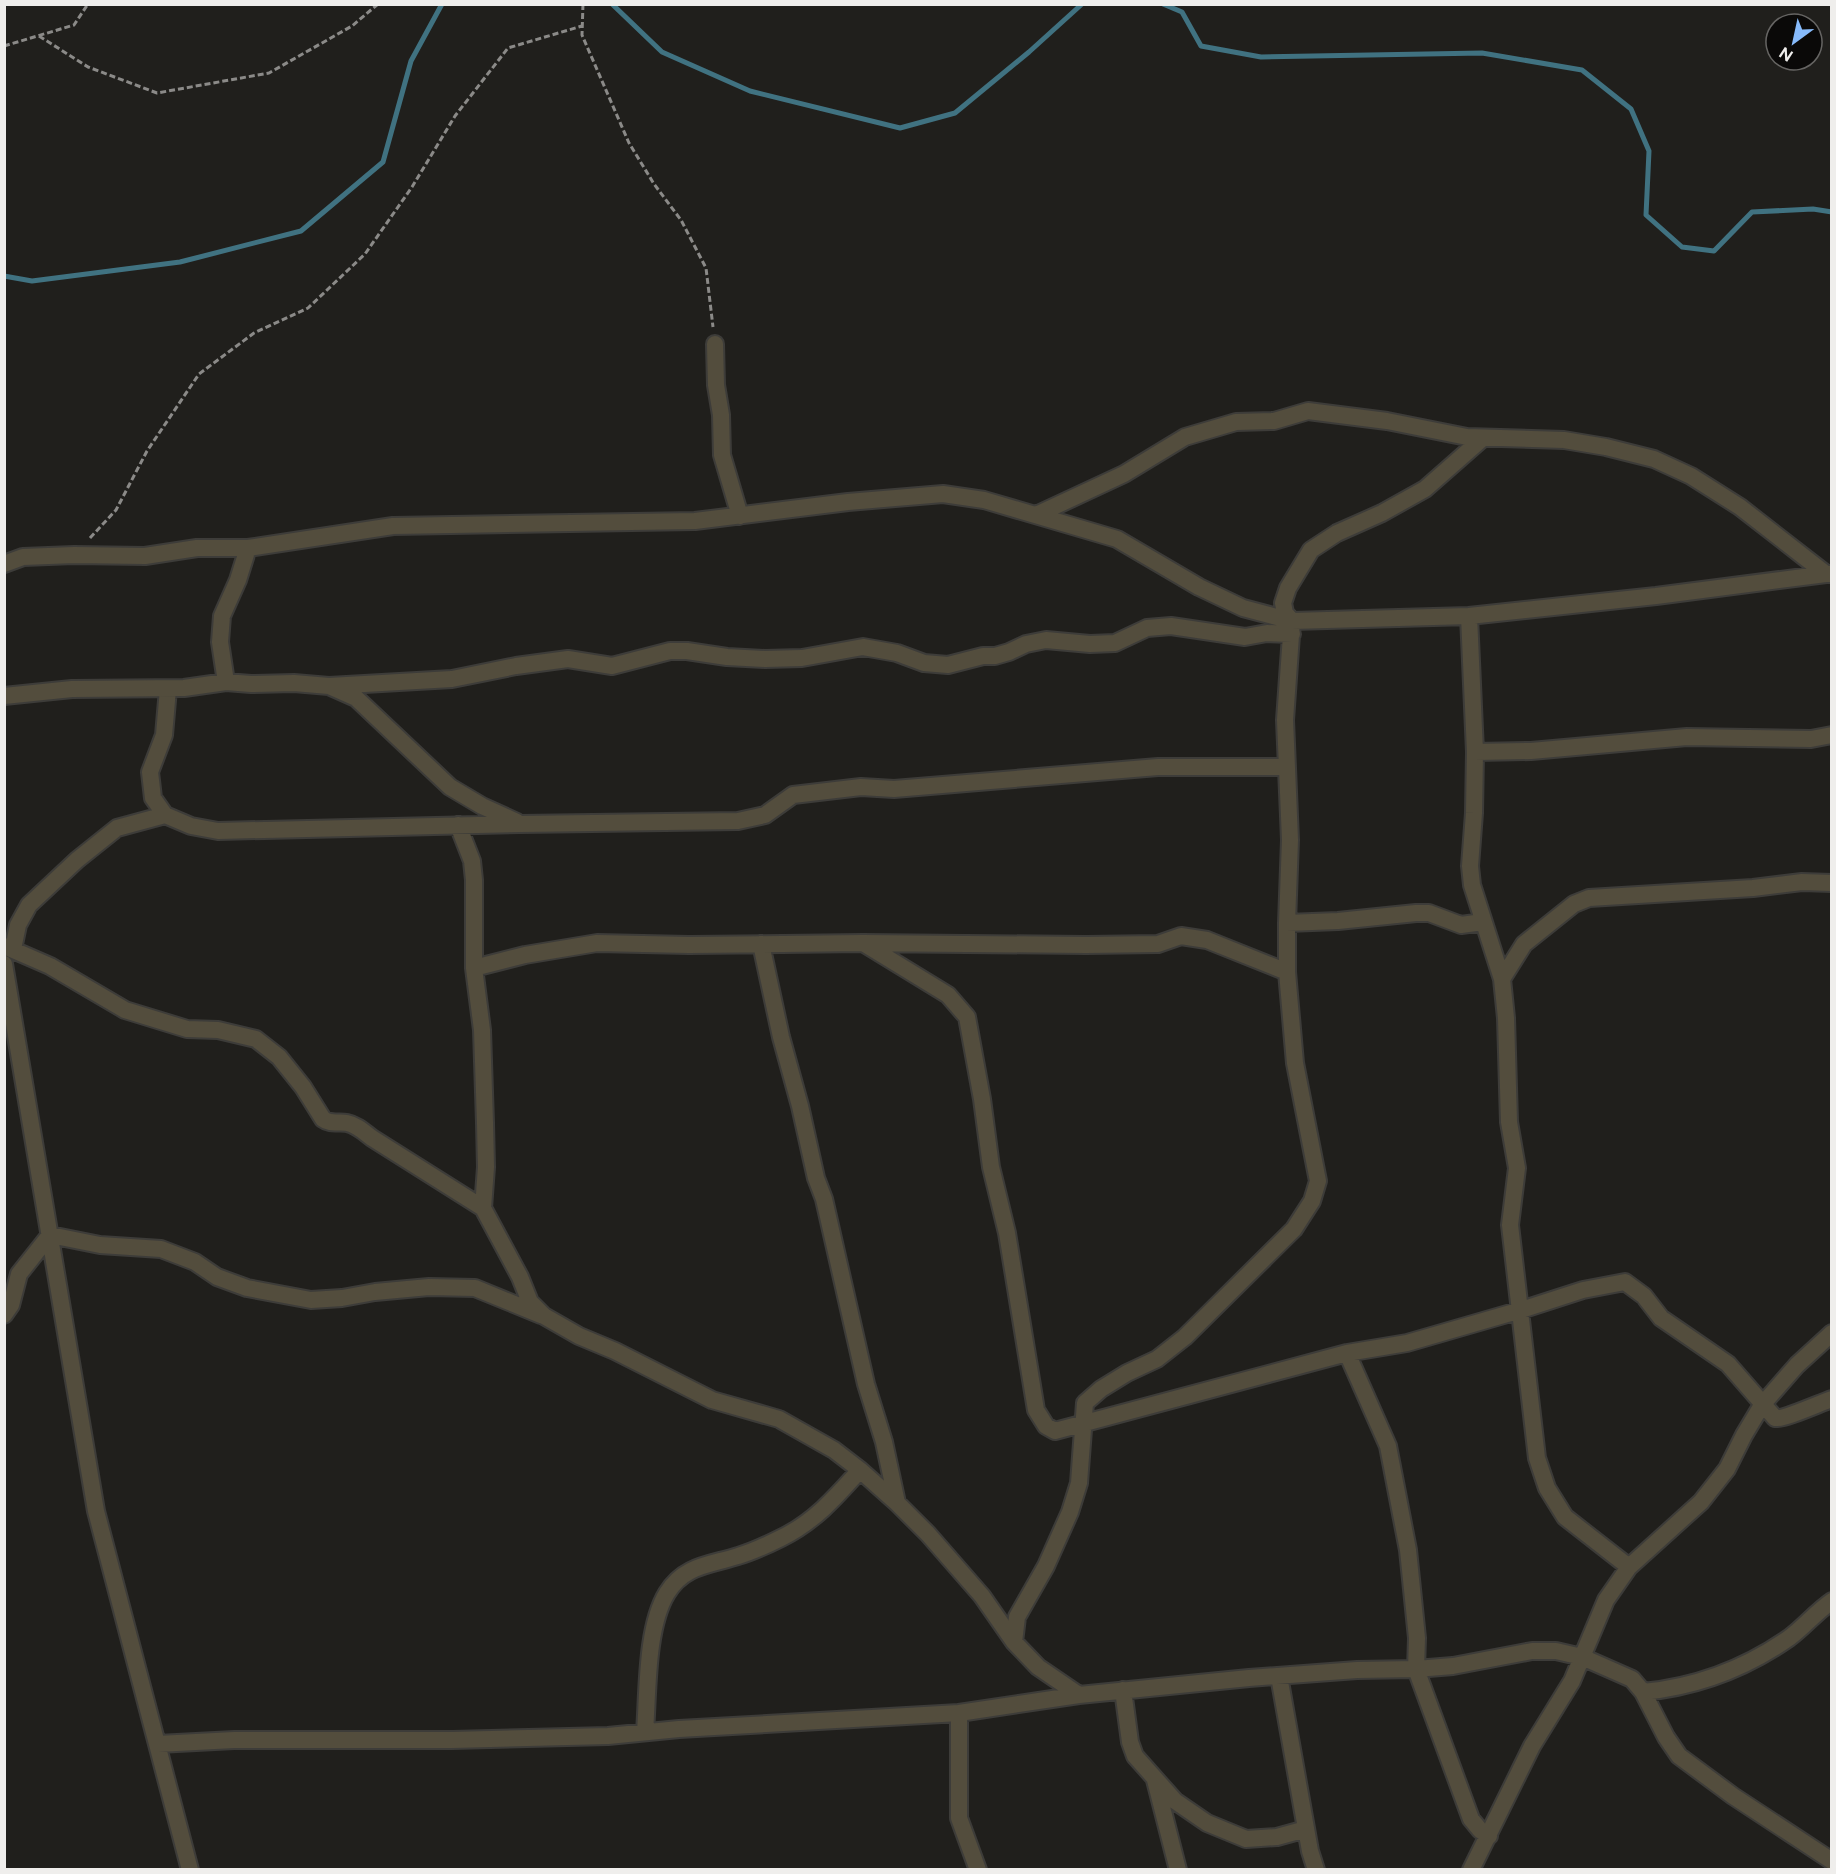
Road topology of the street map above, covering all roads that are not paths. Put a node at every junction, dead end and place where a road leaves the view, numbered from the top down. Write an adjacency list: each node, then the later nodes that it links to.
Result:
1 (716, 344): 4 (street)
2 (1483, 438): 3 (street); 7 (street); 9 (street)
3 (1036, 515): 4 (street); 9 (street)
4 (740, 516): 5 (street)
5 (248, 548): 6 (street); 10 (street)
6 (4, 564)
7 (1829, 574): 8 (street)
8 (1469, 616): 9 (street); 15 (street)
9 (1292, 628): 11 (street); 16 (street)
10 (226, 682): 11 (street); 12 (street)
11 (329, 686): 18 (street)
12 (168, 689): 13 (street); 17 (street)
13 (4, 696)
14 (1832, 735): 15 (street)
15 (1475, 752): 21 (street)
16 (1286, 767): 18 (street); 22 (street)
17 (165, 814): 19 (street); 25 (street)
18 (520, 824): 19 (street)
19 (458, 825): 26 (street)
20 (1832, 883): 28 (street)
21 (1483, 922): 22 (street); 28 (street)
22 (1287, 923): 27 (street)
23 (863, 943): 24 (street); 27 (street); 38 (street)
24 (761, 944): 26 (street); 40 (street)
25 (7, 953): 29 (street); 30 (street)
26 (474, 968): 29 (street)
27 (1287, 972): 38 (street)
28 (1502, 979): 31 (street)
29 (483, 1208): 33 (street)
30 (50, 1235): 32 (street); 33 (street); 52 (street)
31 (1521, 1310): 35 (street); 37 (street); 41 (street)
32 (4, 1315)
33 (544, 1316): 39 (street)
34 (1832, 1333): 37 (street)
35 (1347, 1353): 38 (street); 45 (street)
36 (1832, 1399): 37 (street)
37 (1762, 1405): 41 (street)
38 (1084, 1423): 43 (street)
39 (860, 1470): 40 (street); 51 (street)
40 (897, 1503): 43 (street)
41 (1629, 1567): 44 (street)
42 (1832, 1601): 48 (street)
43 (1014, 1642): 49 (street)
44 (1582, 1657): 45 (street); 48 (street); 55 (street)
45 (1416, 1669): 46 (street); 55 (street)
46 (1279, 1676): 47 (street); 54 (street)
47 (1123, 1690): 49 (street); 53 (street)
48 (1643, 1692): 56 (street)
49 (1079, 1695): 50 (street)
50 (959, 1713): 51 (street); 58 (street)
51 (645, 1732): 52 (street)
52 (158, 1744): 57 (street)
53 (1154, 1779): 54 (street); 59 (street)
54 (1306, 1829): 60 (street)
55 (1489, 1836): 61 (street)
56 (1832, 1861)
57 (190, 1869)
58 (978, 1869)
59 (1178, 1869)
60 (1316, 1869)
61 (1471, 1869)

